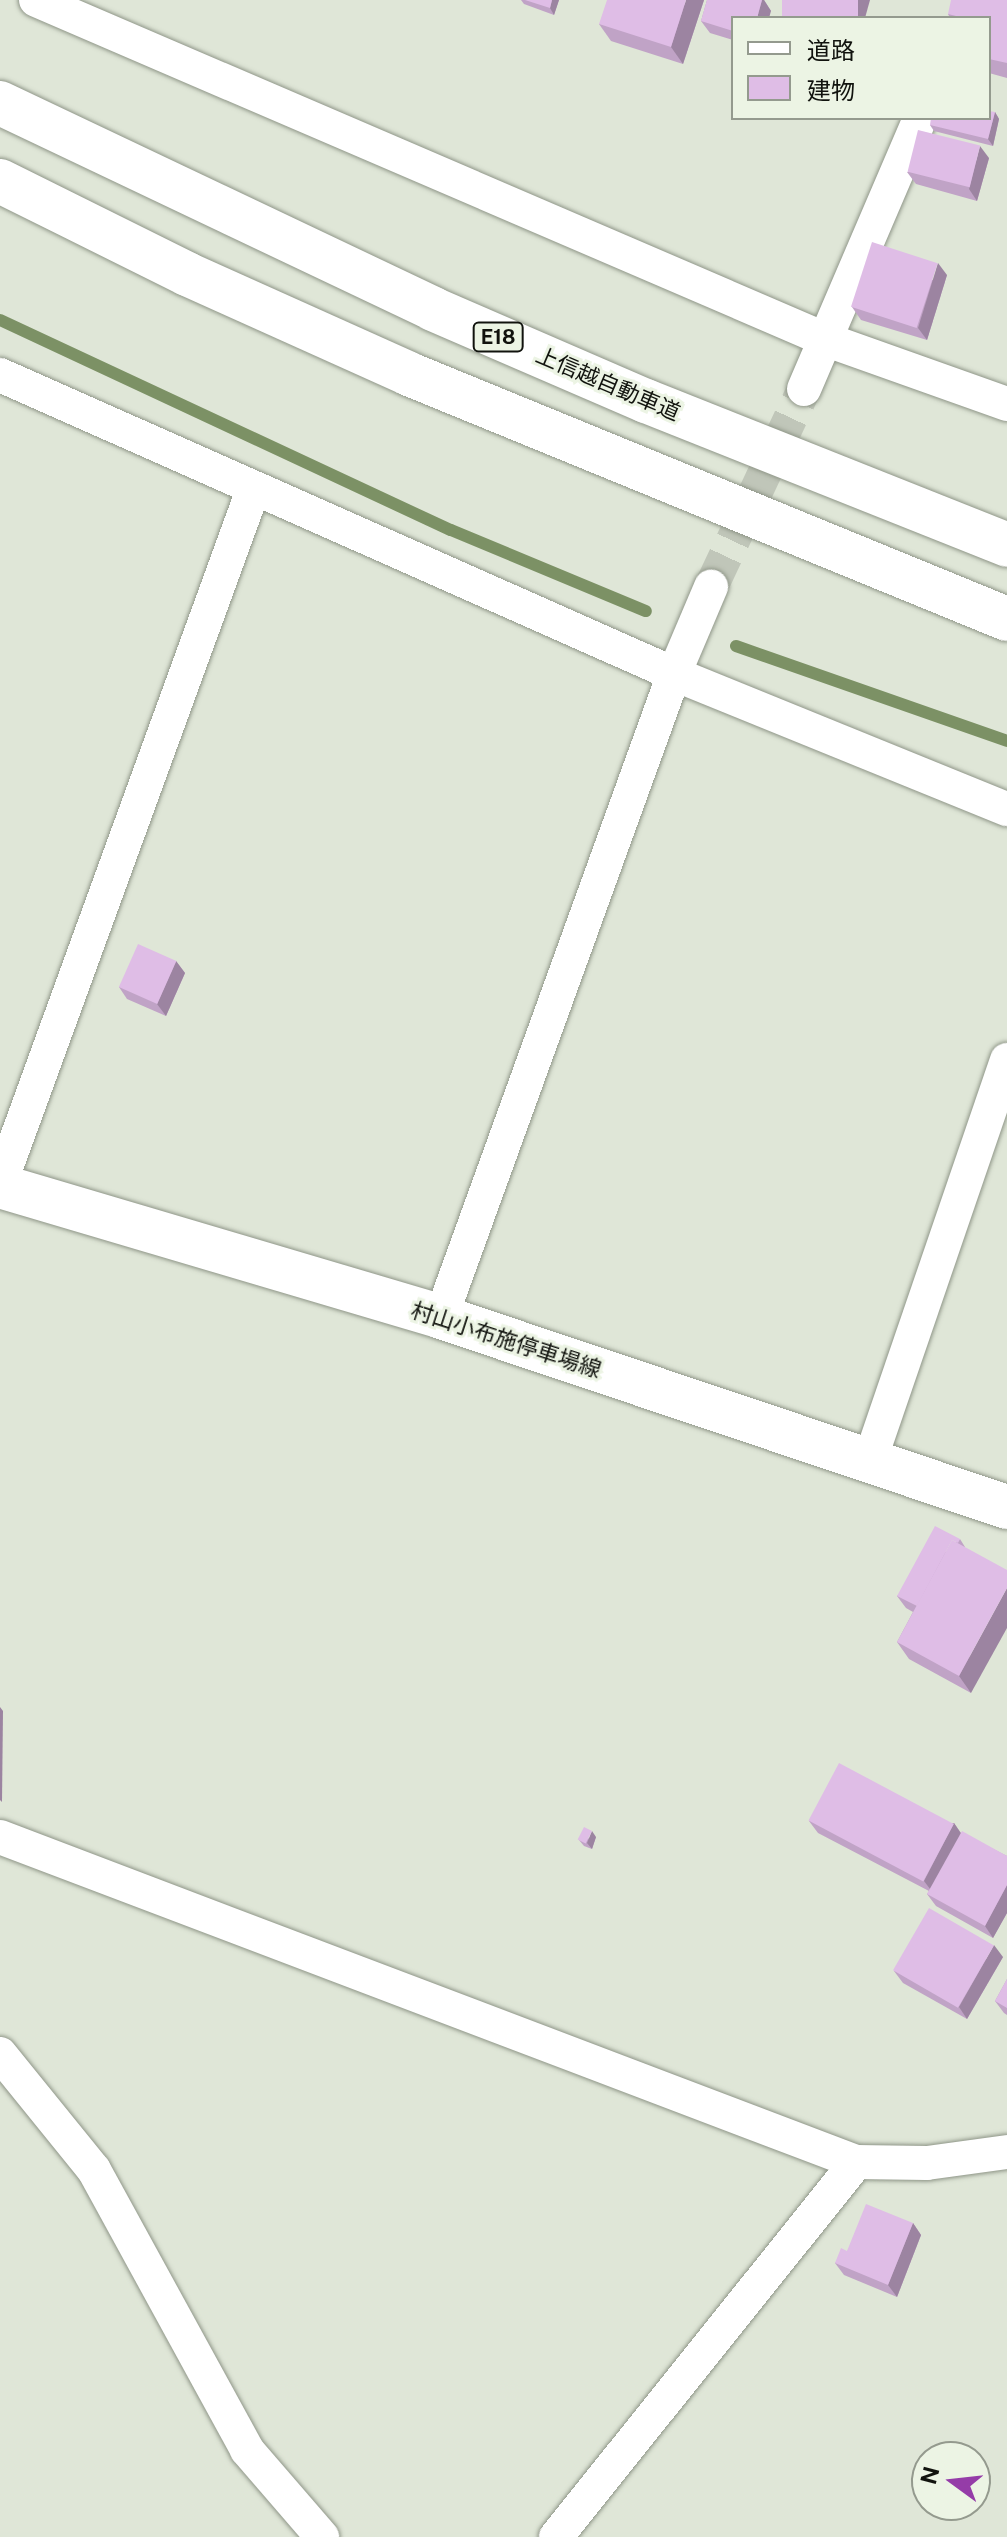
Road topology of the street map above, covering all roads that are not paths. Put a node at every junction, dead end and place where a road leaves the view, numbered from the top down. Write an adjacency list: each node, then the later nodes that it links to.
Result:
1 (36, 0): 5 (street)
2 (0, 103): 10 (main road, 上信越自動車道 / E18)
3 (919, 120): 5 (street)
4 (0, 181): 12 (main road)
5 (827, 340): 7 (street); 8 (street)
6 (0, 375): 9 (street)
7 (804, 389)
8 (1007, 404)
9 (253, 490): 13 (street); 16 (street)
10 (1007, 545)
11 (711, 587): 13 (street)
12 (1007, 619)
13 (674, 674): 14 (street); 17 (street)
14 (1007, 809)
15 (1007, 1060): 18 (street)
16 (0, 1185): 17 (main road, 村山小布施停車場線)
17 (441, 1317): 18 (main road, 村山小布施停車場線)
18 (869, 1463): 19 (main road, 村山小布施停車場線)
19 (1007, 1507)
20 (0, 1837): 23 (street)
21 (0, 2054): 24 (street)
22 (1007, 2152): 23 (street)
23 (856, 2162): 25 (street)
24 (322, 2537)
25 (556, 2537)

